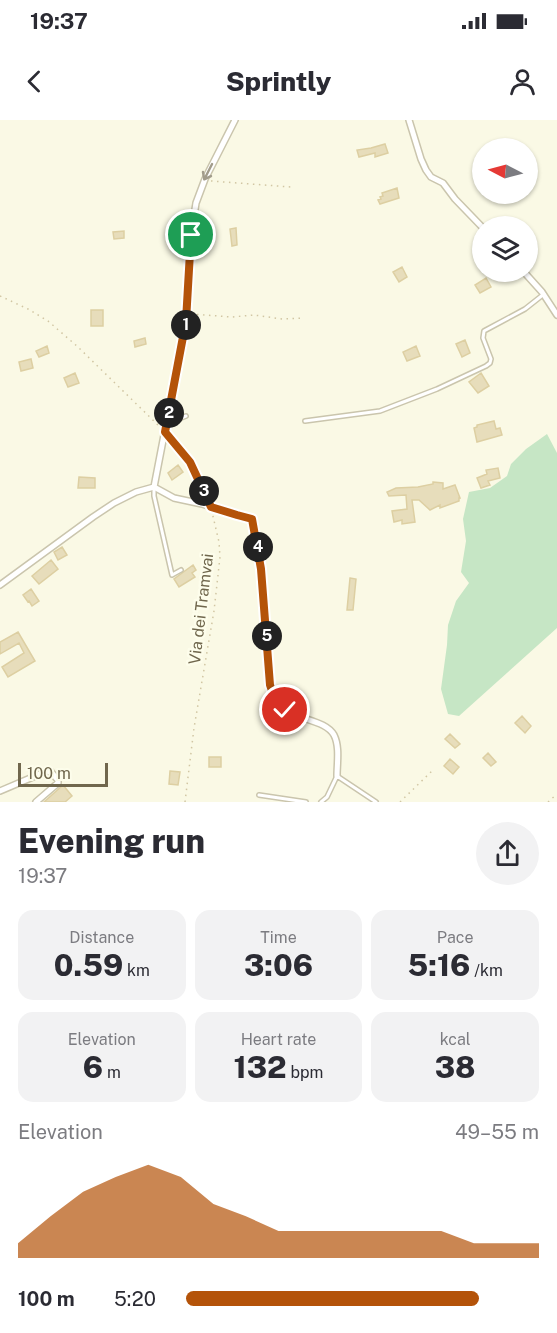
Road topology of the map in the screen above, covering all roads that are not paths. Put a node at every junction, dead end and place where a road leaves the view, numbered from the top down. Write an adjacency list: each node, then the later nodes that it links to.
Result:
1 (235, 120): 9 (street, one-way to 9)
2 (409, 120): 3 (street)
3 (472, 217)
4 (533, 282): 5 (street)
5 (544, 294): 6 (street); 8 (lane)
6 (557, 315)
7 (186, 416): 9 (lane)
8 (304, 421)
9 (168, 422): 10 (street)
10 (154, 487): 11 (lane); 12 (street); 13 (street)
11 (181, 570)
12 (0, 585)
13 (337, 776): 18 (lane); 19 (lane)
14 (0, 791): 16 (street)
15 (259, 795): 17 (lane)
16 (36, 802)
17 (306, 802)
18 (321, 802)
19 (376, 802)

